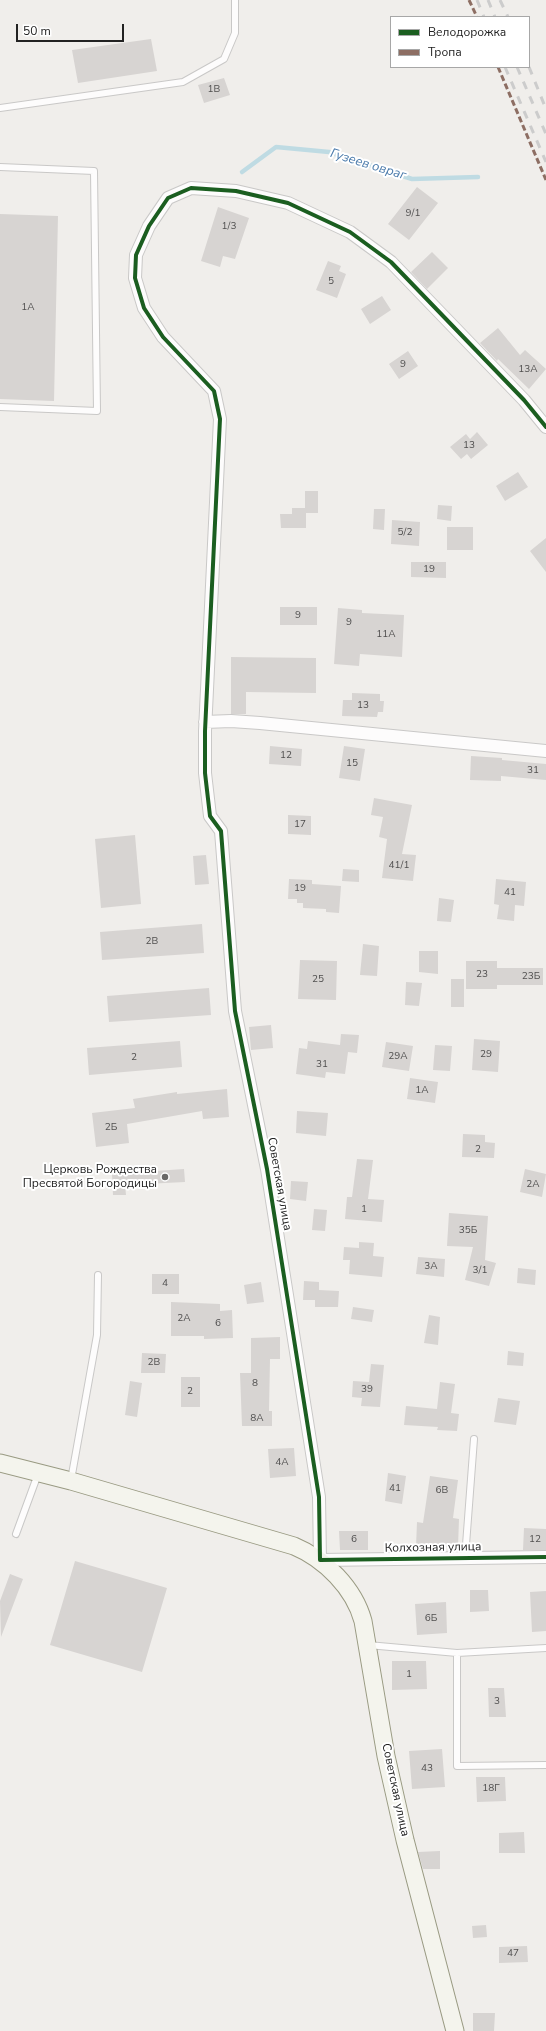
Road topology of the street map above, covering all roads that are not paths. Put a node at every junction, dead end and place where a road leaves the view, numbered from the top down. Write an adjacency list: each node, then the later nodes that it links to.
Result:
1 (236, 0): 2 (lane)
2 (0, 108)
3 (0, 167): 4 (lane)
4 (0, 407)
5 (546, 427): 6 (street)
6 (205, 722): 7 (street); 16 (street, Советская улица)
7 (546, 751)
8 (98, 1275): 12 (lane)
9 (474, 1439): 15 (lane)
10 (0, 1463): 11 (street, Советская улица)
11 (38, 1473): 12 (street, Советская улица); 13 (lane)
12 (71, 1481): 16 (street, Советская улица)
13 (16, 1534)
14 (546, 1557): 15 (street, Колхозная улица)
15 (465, 1558): 16 (street, Колхозная улица)
16 (320, 1560): 17 (street, Советская улица)
17 (367, 1644): 19 (lane); 21 (street, Советская улица)
18 (546, 1648): 19 (lane)
19 (457, 1653): 20 (lane)
20 (546, 1765)
21 (454, 2031)

